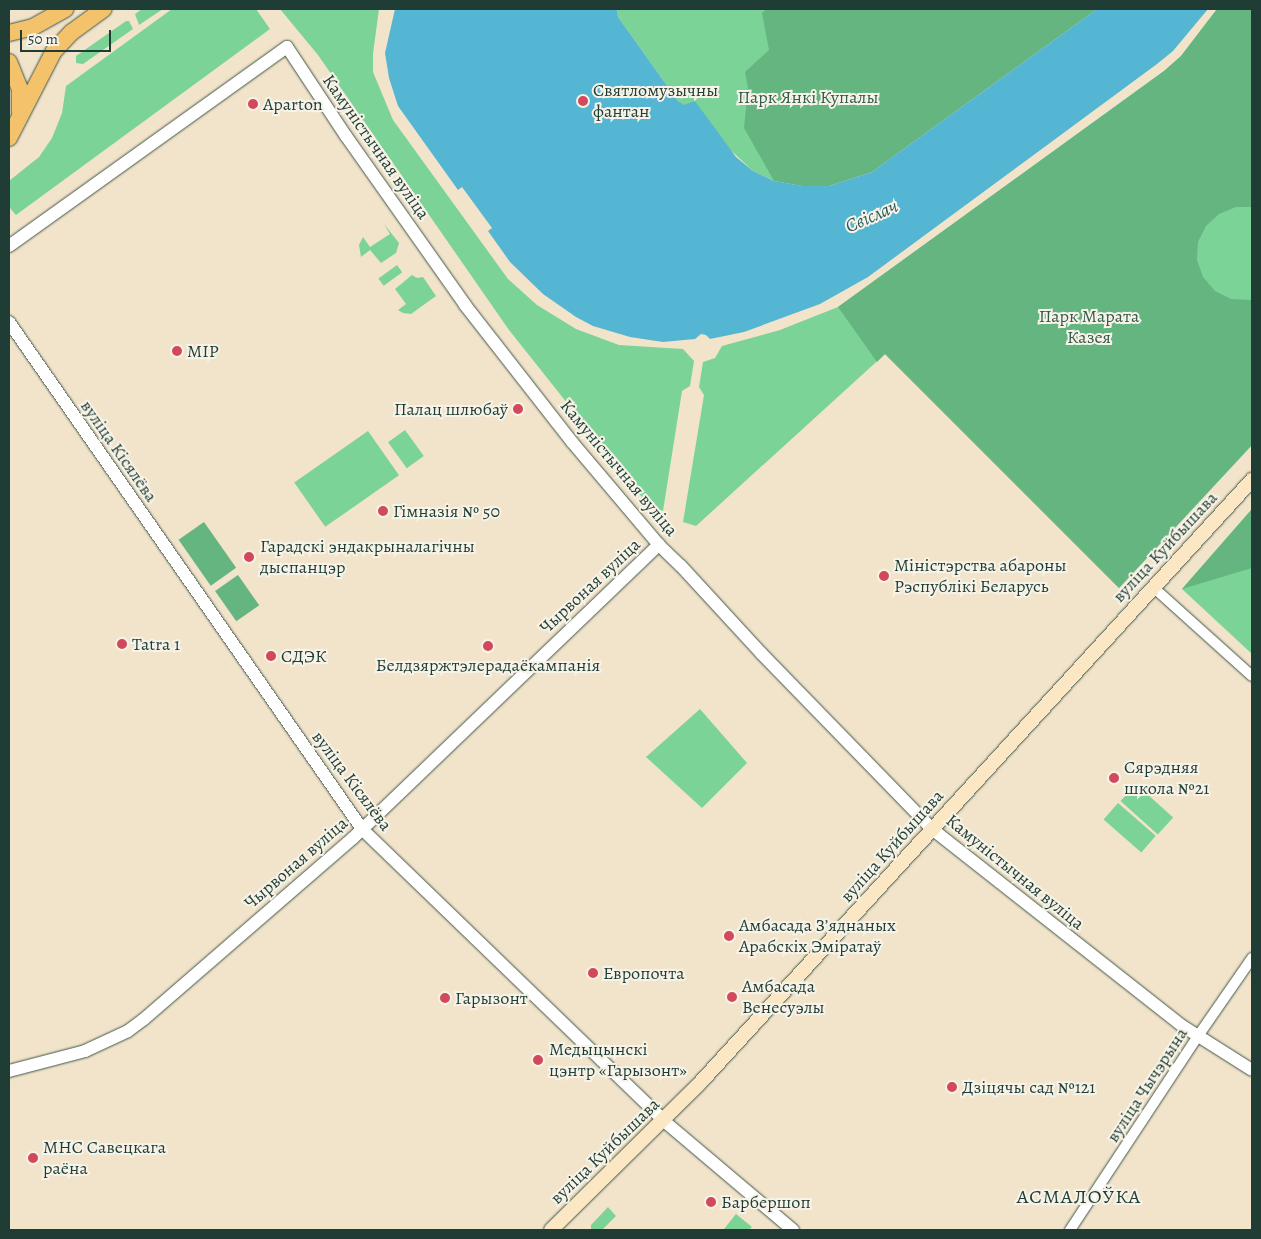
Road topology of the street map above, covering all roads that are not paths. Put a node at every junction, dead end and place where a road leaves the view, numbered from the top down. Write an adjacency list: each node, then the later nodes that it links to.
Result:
1 (65, 9): 3 (main road)
2 (104, 9): 5 (main road)
3 (9, 33)
4 (9, 62): 5 (main road)
5 (18, 119): 6 (main road)
6 (9, 138)
7 (9, 246): 10 (street, Камуністычная вуліца)
8 (9, 322): 14 (street, вуліца Кісялёва)
9 (1252, 480): 11 (main road, вуліца Куйбышава)
10 (659, 545): 13 (street, Камуністычная вуліца); 14 (street, Чырвоная вуліца)
11 (1153, 588): 12 (street); 13 (main road, вуліца Куйбышава)
12 (1252, 676)
13 (932, 829): 16 (street, Камуністычная вуліца); 19 (main road, вуліца Куйбышава)
14 (362, 830): 18 (street, Чырвоная вуліца); 19 (street, вуліца Кісялёва)
15 (1252, 958): 16 (street, вуліца Чычэрына)
16 (1198, 1036): 17 (street, Камуністычная вуліца); 22 (street, вуліца Чычэрына)
17 (1252, 1070)
18 (9, 1071)
19 (664, 1121): 20 (main road, вуліца Куйбышава); 21 (street, вуліца Кісялёва)
20 (551, 1230)
21 (794, 1230)
22 (1070, 1230)

